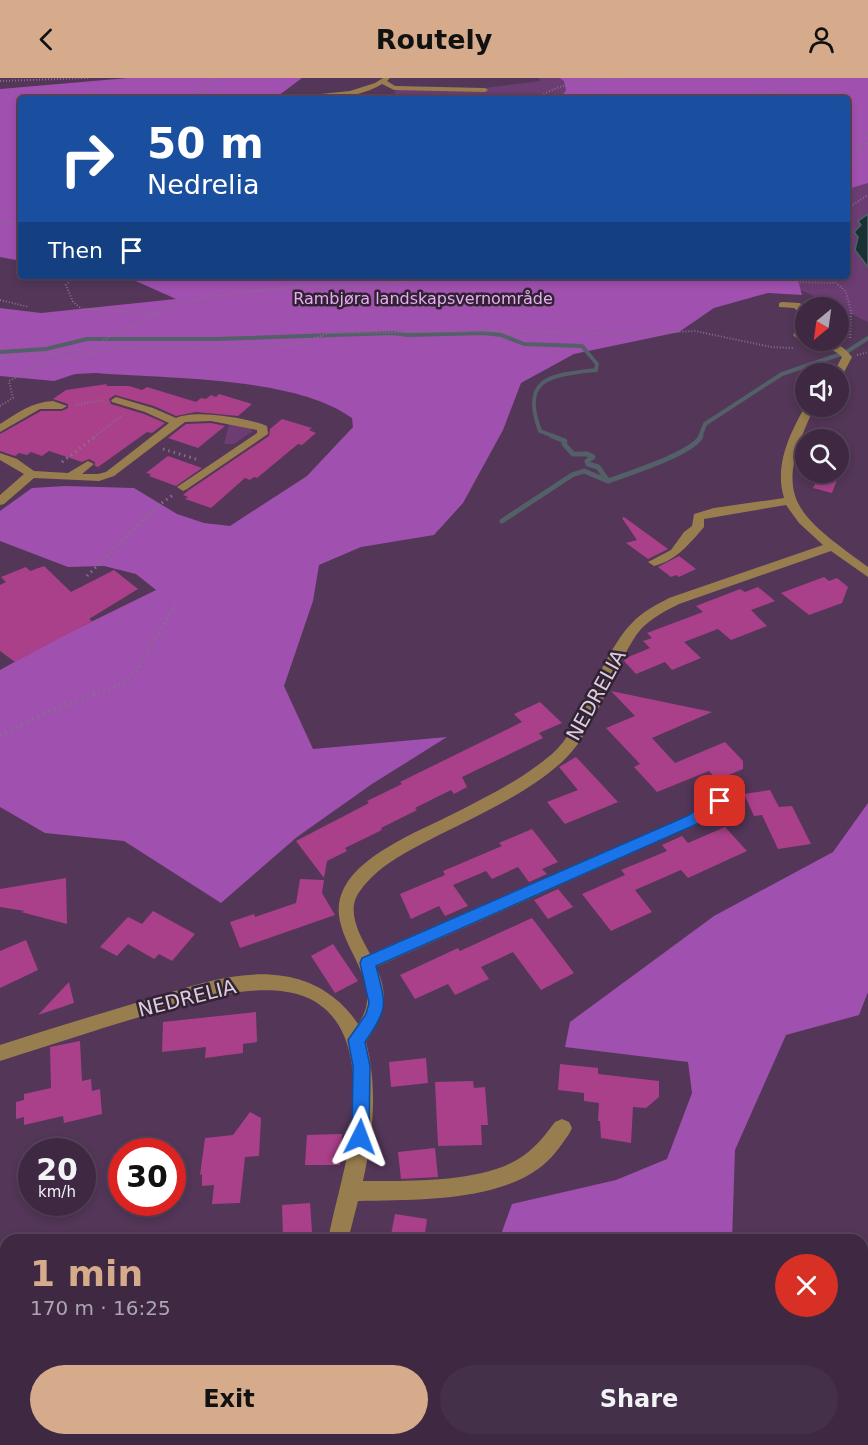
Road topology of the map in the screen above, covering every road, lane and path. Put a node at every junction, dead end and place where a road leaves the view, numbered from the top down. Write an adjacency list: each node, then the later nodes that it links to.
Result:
1 (88, 78): 5 (path)
2 (207, 78): 9 (path)
3 (629, 78): 12 (path)
4 (793, 78): 13 (path)
5 (0, 81)
6 (382, 82): 7 (street); 8 (street); 10 (street); 11 (street)
7 (349, 86)
8 (486, 90)
9 (194, 96)
10 (319, 96)
11 (356, 96)
12 (540, 96)
13 (757, 96)
14 (868, 132): 16 (path)
15 (868, 143): 16 (path)
16 (857, 147): 17 (path); 18 (path)
17 (850, 151)
18 (868, 156)
19 (850, 159): 20 (path)
20 (868, 166)
21 (868, 195): 22 (path)
22 (850, 207)
23 (0, 220): 24 (path)
24 (18, 222)
25 (72, 279): 38 (path)
26 (404, 279): 30 (path)
27 (457, 279): 30 (path)
28 (784, 279): 31 (path)
29 (831, 279): 31 (path)
30 (401, 282): 38 (path)
31 (834, 283): 32 (path)
32 (847, 297)
33 (0, 300): 37 (path)
34 (849, 303): 39 (path)
35 (782, 305): 36 (street)
36 (795, 305)
37 (29, 307)
38 (158, 312): 41 (path)
39 (849, 341)
40 (795, 344): 41 (path)
41 (93, 353): 42 (path); 44 (path)
42 (0, 358)
43 (111, 400): 45 (path); 46 (street)
44 (0, 406)
45 (62, 406): 49 (street)
46 (153, 412): 48 (street); 54 (path)
47 (804, 417): 58 (street)
48 (175, 422): 50 (street); 53 (street)
49 (0, 429)
50 (148, 445): 53 (path); 54 (street)
51 (0, 456): 55 (street)
52 (88, 464): 54 (street)
53 (217, 464): 56 (street)
54 (67, 472): 55 (street)
55 (31, 474): 57 (street)
56 (183, 487): 62 (path)
57 (0, 501)
58 (789, 501): 59 (street); 60 (street)
59 (833, 546): 61 (street); 66 (street, NEDRELIA)
60 (654, 562)
61 (868, 573)
62 (87, 576)
63 (178, 600): 64 (path)
64 (0, 736)
65 (720, 801): 66 (street)
66 (368, 963): 67 (street, NEDRELIA)
67 (356, 1040): 68 (street, NEDRELIA); 70 (street, NEDRELIA)
68 (0, 1053)
69 (562, 1128): 70 (street)
70 (350, 1191): 71 (street, NEDRELIA)
71 (339, 1234)

